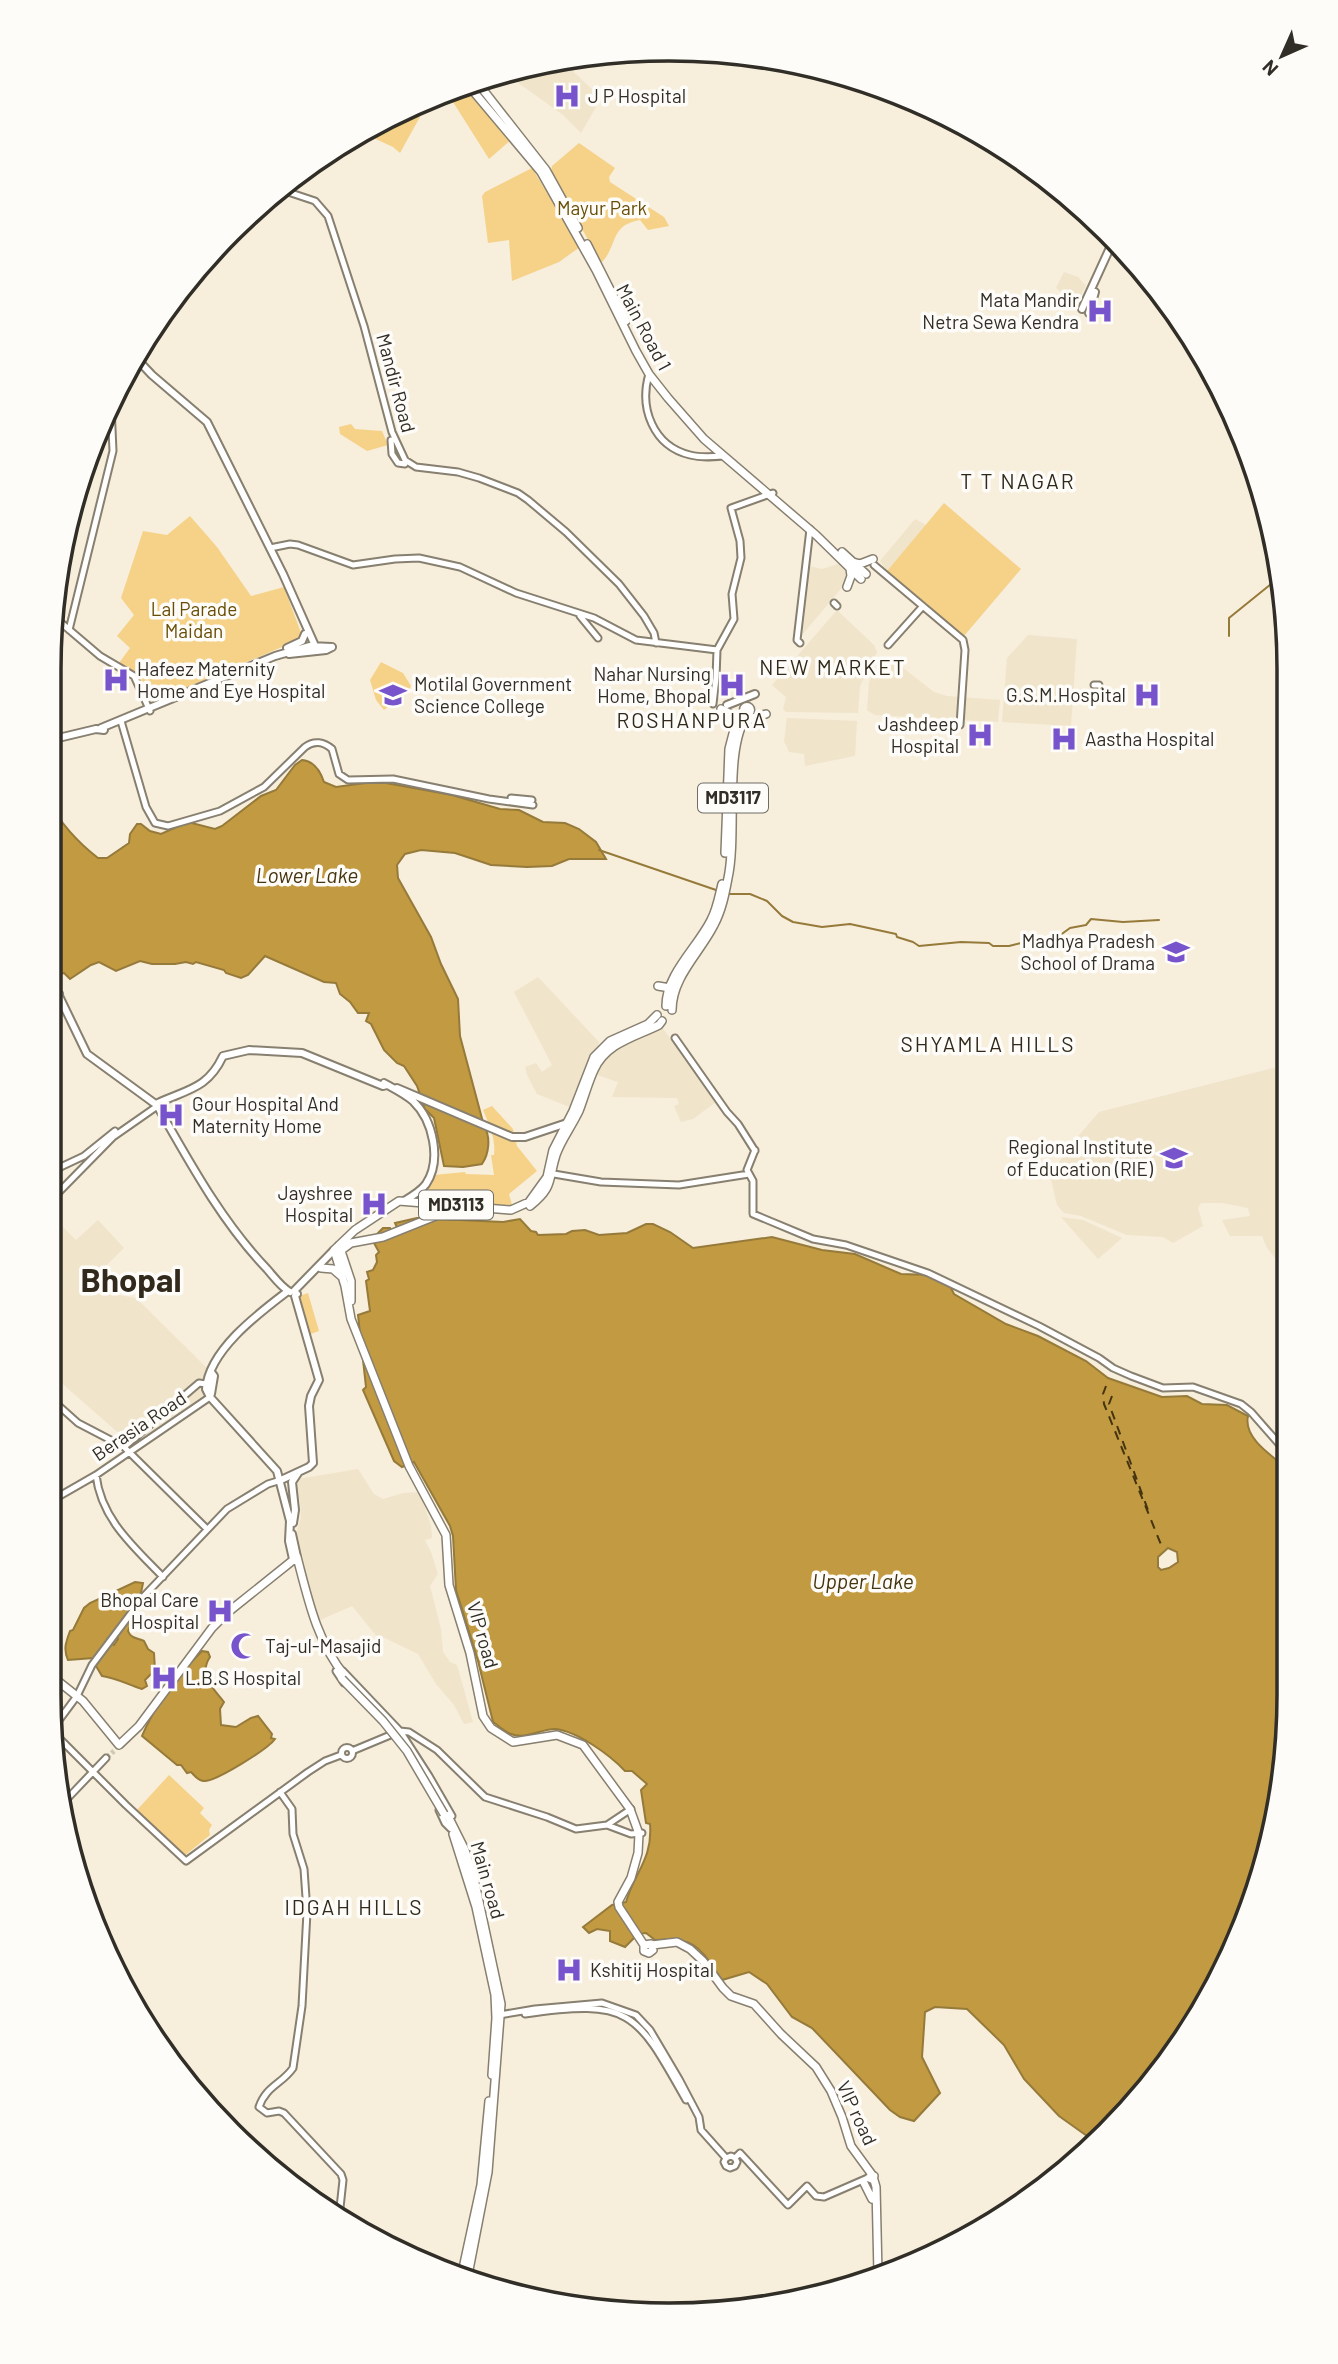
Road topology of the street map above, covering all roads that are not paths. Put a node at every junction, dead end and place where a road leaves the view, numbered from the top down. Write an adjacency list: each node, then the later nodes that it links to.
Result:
1 (484, 91): 5 (main road, Main Road 1)
2 (475, 94): 5 (main road, Main Road 1)
3 (289, 195): 6 (street, Mandir Road)
4 (1110, 251): 7 (main road)
5 (603, 278): 10 (main road, Main Road 1); 13 (main road, Main Road 1)
6 (351, 290): 27 (street, Mandir Road); 27 (street, Mandir Road)
7 (1085, 311)
8 (142, 366): 15 (main road)
9 (141, 368): 25 (main road)
10 (649, 374): 12 (main road, Main Road 1); 12 (street)
11 (112, 427): 24 (street)
12 (723, 456): 13 (main road, Main Road 1)
13 (771, 494): 14 (main road, Main Road 1); 17 (main road, Main Road 1); 32 (street)
14 (810, 529): 17 (main road, Main Road 1); 28 (street)
15 (270, 548): 21 (street); 22 (main road)
16 (873, 562): 17 (main road); 20 (street)
17 (851, 564): 18 (main road, Main Road 1); 19 (main road)
18 (863, 577)
19 (847, 587)
20 (921, 605): 29 (street); 42 (street)
21 (578, 613): 26 (street); 27 (street)
22 (305, 624): 30 (main road); 31 (main road)
23 (63, 625): 24 (street)
24 (69, 630): 38 (street)
25 (305, 634): 31 (main road); 33 (main road)
26 (598, 638)
27 (654, 643): 32 (street)
28 (800, 643)
29 (888, 644)
30 (328, 646): 31 (main road); 34 (main road)
31 (313, 647): 33 (main road); 34 (main road)
32 (717, 650): 36 (street)
33 (281, 654): 34 (main road); 38 (main road)
34 (289, 654)
35 (755, 694): 37 (main road)
36 (713, 704)
37 (724, 707): 43 (main road)
38 (149, 709): 41 (main road)
39 (746, 712): 43 (main road, MD3117)
40 (766, 714): 43 (main road)
41 (121, 723): 44 (main road); 45 (street)
42 (960, 724)
43 (738, 727): 46 (main road, MD3117)
44 (61, 738)
45 (532, 803)
46 (721, 898): 48 (main road, MD3117); 48 (main road, MD3117)
47 (658, 986): 48 (main road)
48 (670, 988)
49 (61, 1007): 52 (main road)
50 (675, 1038): 57 (street)
51 (389, 1086): 52 (main road); 53 (main road); 59 (main road)
52 (157, 1105): 54 (street); 65 (main road)
53 (565, 1123): 56 (main road, MD3113); 56 (main road, MD3113)
54 (100, 1146): 55 (street); 58 (street)
55 (61, 1167)
56 (551, 1173): 57 (street); 59 (main road, MD3113); 60 (main road, MD3113)
57 (749, 1174): 71 (street)
58 (61, 1190)
59 (404, 1201): 61 (main road, MD3113)
60 (350, 1244): 61 (main road); 63 (main road)
61 (337, 1250): 62 (main road); 63 (main road, VIP road); 64 (main road, VIP road); 65 (main road)
62 (321, 1268): 64 (main road); 65 (main road)
63 (347, 1268): 66 (main road, VIP road)
64 (342, 1277): 66 (main road, VIP road)
65 (293, 1293): 67 (main road); 73 (main road)
66 (352, 1318): 95 (main road, VIP road)
67 (213, 1374): 68 (main road); 69 (main road)
68 (206, 1384): 69 (main road); 72 (street)
69 (211, 1396): 72 (street, Berasia Road); 75 (main road)
70 (61, 1408): 72 (street)
71 (1277, 1442)
72 (126, 1450): 74 (street, Berasia Road); 78 (street)
73 (299, 1472): 75 (main road); 77 (main road)
74 (96, 1475): 76 (street, Berasia Road); 82 (street)
75 (281, 1480): 77 (main road); 78 (street)
76 (61, 1495)
77 (292, 1520): 79 (main road)
78 (207, 1529): 82 (street)
79 (295, 1560): 80 (main road); 81 (main road); 83 (main road); 84 (main road)
80 (286, 1568): 81 (main road); 83 (main road)
81 (296, 1572): 84 (main road)
82 (163, 1577): 86 (street)
83 (259, 1587): 86 (main road)
84 (341, 1674): 88 (street); 89 (street); 97 (main road, bridge)
85 (61, 1683): 86 (main road)
86 (77, 1696): 87 (street)
87 (62, 1716)
88 (400, 1731): 89 (street); 96 (street); 97 (street)
89 (392, 1734): 93 (street); 97 (street)
90 (64, 1743): 92 (street)
91 (106, 1758): 92 (street)
92 (92, 1772): 93 (street); 94 (street)
93 (280, 1792): 104 (street)
94 (70, 1796)
95 (632, 1809): 96 (street); 98 (main road, VIP road)
96 (607, 1825): 98 (street)
97 (453, 1828): 100 (main road); 100 (main road, Main road)
98 (640, 1833): 99 (main road, VIP road); 99 (main road, VIP road)
99 (646, 1943): 103 (main road, VIP road)
100 (498, 2016): 101 (street); 105 (main road); 108 (main road)
101 (726, 2158): 102 (street); 102 (street)
102 (735, 2158): 103 (street)
103 (868, 2180): 106 (main road); 107 (main road)
104 (340, 2206)
105 (463, 2266)
106 (875, 2266)
107 (876, 2266)
108 (470, 2268)

